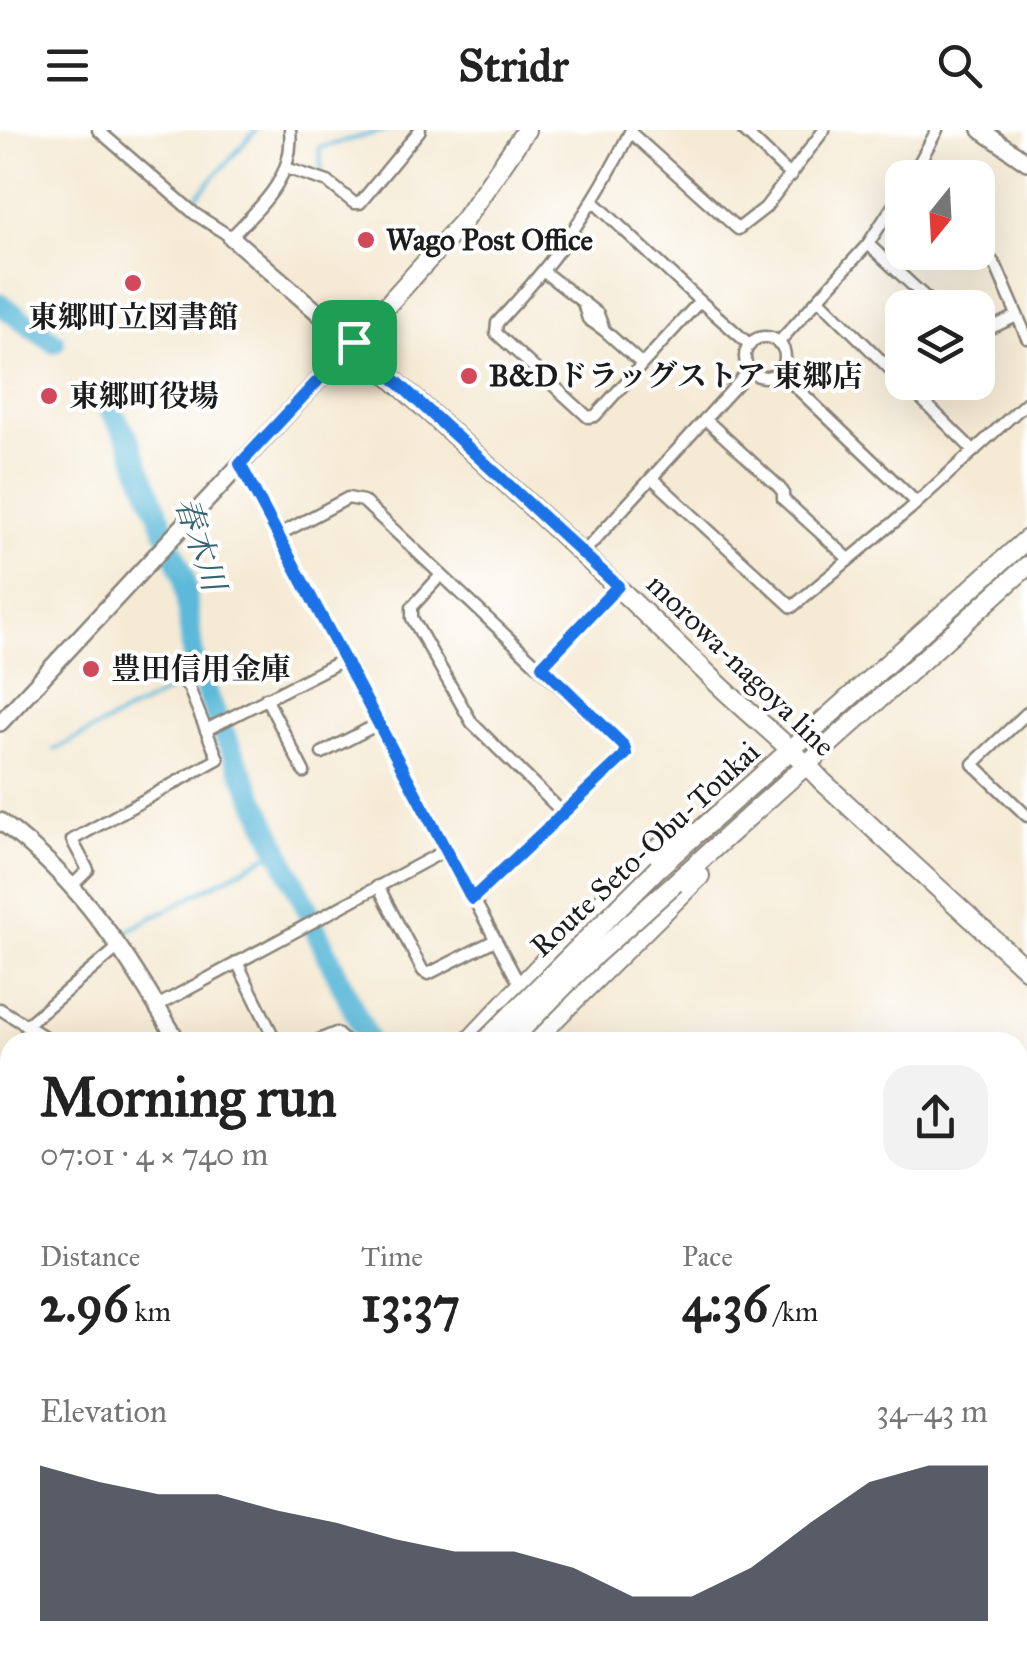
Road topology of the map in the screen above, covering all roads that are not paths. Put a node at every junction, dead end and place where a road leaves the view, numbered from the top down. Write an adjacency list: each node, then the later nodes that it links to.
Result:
1 (290, 130): 12 (street)
2 (420, 130): 12 (street)
3 (526, 130): 26 (main road)
4 (743, 130): 13 (street)
5 (824, 130): 13 (street)
6 (937, 130): 10 (street)
7 (981, 130): 11 (street)
8 (103, 131): 16 (street)
9 (630, 131): 13 (street); 14 (street)
10 (921, 160)
11 (1027, 162)
12 (286, 168): 16 (street)
13 (791, 176)
14 (594, 202): 19 (street); 22 (street)
15 (885, 218): 17 (street)
16 (232, 237): 26 (street)
17 (868, 244): 20 (street); 21 (street)
18 (995, 265): 23 (street)
19 (544, 272): 29 (street); 29 (street)
20 (918, 290)
21 (820, 300): 27 (street); 30 (street)
22 (700, 301): 28 (street); 29 (street)
23 (1018, 316): 24 (street); 25 (street)
24 (995, 326)
25 (1027, 338)
26 (354, 342): 37 (street); 42 (main road, morowa-nagoya line)
27 (778, 343): 28 (street); 32 (street)
28 (750, 345): 31 (street)
29 (642, 364)
30 (885, 364)
31 (750, 370): 32 (street); 35 (street)
32 (780, 371): 39 (street)
33 (922, 400): 36 (street)
34 (1027, 402): 36 (street)
35 (705, 419): 38 (street); 43 (street)
36 (974, 451): 39 (street)
37 (240, 464): 40 (street); 52 (street)
38 (652, 478): 42 (street); 43 (street)
39 (916, 502): 43 (street)
40 (280, 534): 45 (street); 47 (street)
41 (1027, 539): 55 (main road, Route Seto-Obu-Toukai)
42 (583, 552): 46 (main road, morowa-nagoya line)
43 (849, 559)
44 (1027, 566): 57 (main road, Route Seto-Obu-Toukai)
45 (441, 575): 48 (street); 59 (street)
46 (618, 586): 48 (street); 55 (main road, morowa-nagoya line)
47 (346, 659): 50 (street); 53 (street)
48 (542, 666): 59 (street)
49 (172, 667): 54 (street)
50 (266, 698): 54 (street); 58 (street)
51 (1027, 713): 60 (street)
52 (0, 722)
53 (380, 723): 56 (street); 64 (street)
54 (206, 730): 65 (street)
55 (794, 749): 57 (main road, morowa-nagoya line); 62 (main road, Route Seto-Obu-Toukai)
56 (322, 753)
57 (807, 764): 63 (main road, Route Seto-Obu-Toukai); 71 (main road, morowa-nagoya line)
58 (304, 772)
59 (562, 812): 67 (street)
60 (1027, 816)
61 (0, 821): 65 (street)
62 (698, 833): 72 (main road); 80 (main road, Route Seto-Obu-Toukai, bridge)
63 (717, 845): 81 (main road, Route Seto-Obu-Toukai, bridge); 83 (main road)
64 (446, 850): 66 (street); 67 (street)
65 (74, 884): 69 (street)
66 (378, 886): 68 (street); 70 (street)
67 (472, 899): 68 (street)
68 (495, 940): 72 (street)
69 (120, 946): 73 (street); 75 (street)
70 (236, 962): 73 (street); 78 (street)
71 (1027, 970)
72 (520, 987): 79 (main road); 82 (street)
73 (157, 1006): 77 (street)
74 (0, 1009): 75 (street)
75 (25, 1026): 76 (street)
76 (36, 1032)
77 (172, 1032)
78 (271, 1032)
79 (477, 1032)
80 (494, 1032)
81 (519, 1032)
82 (537, 1032)
83 (542, 1032)

